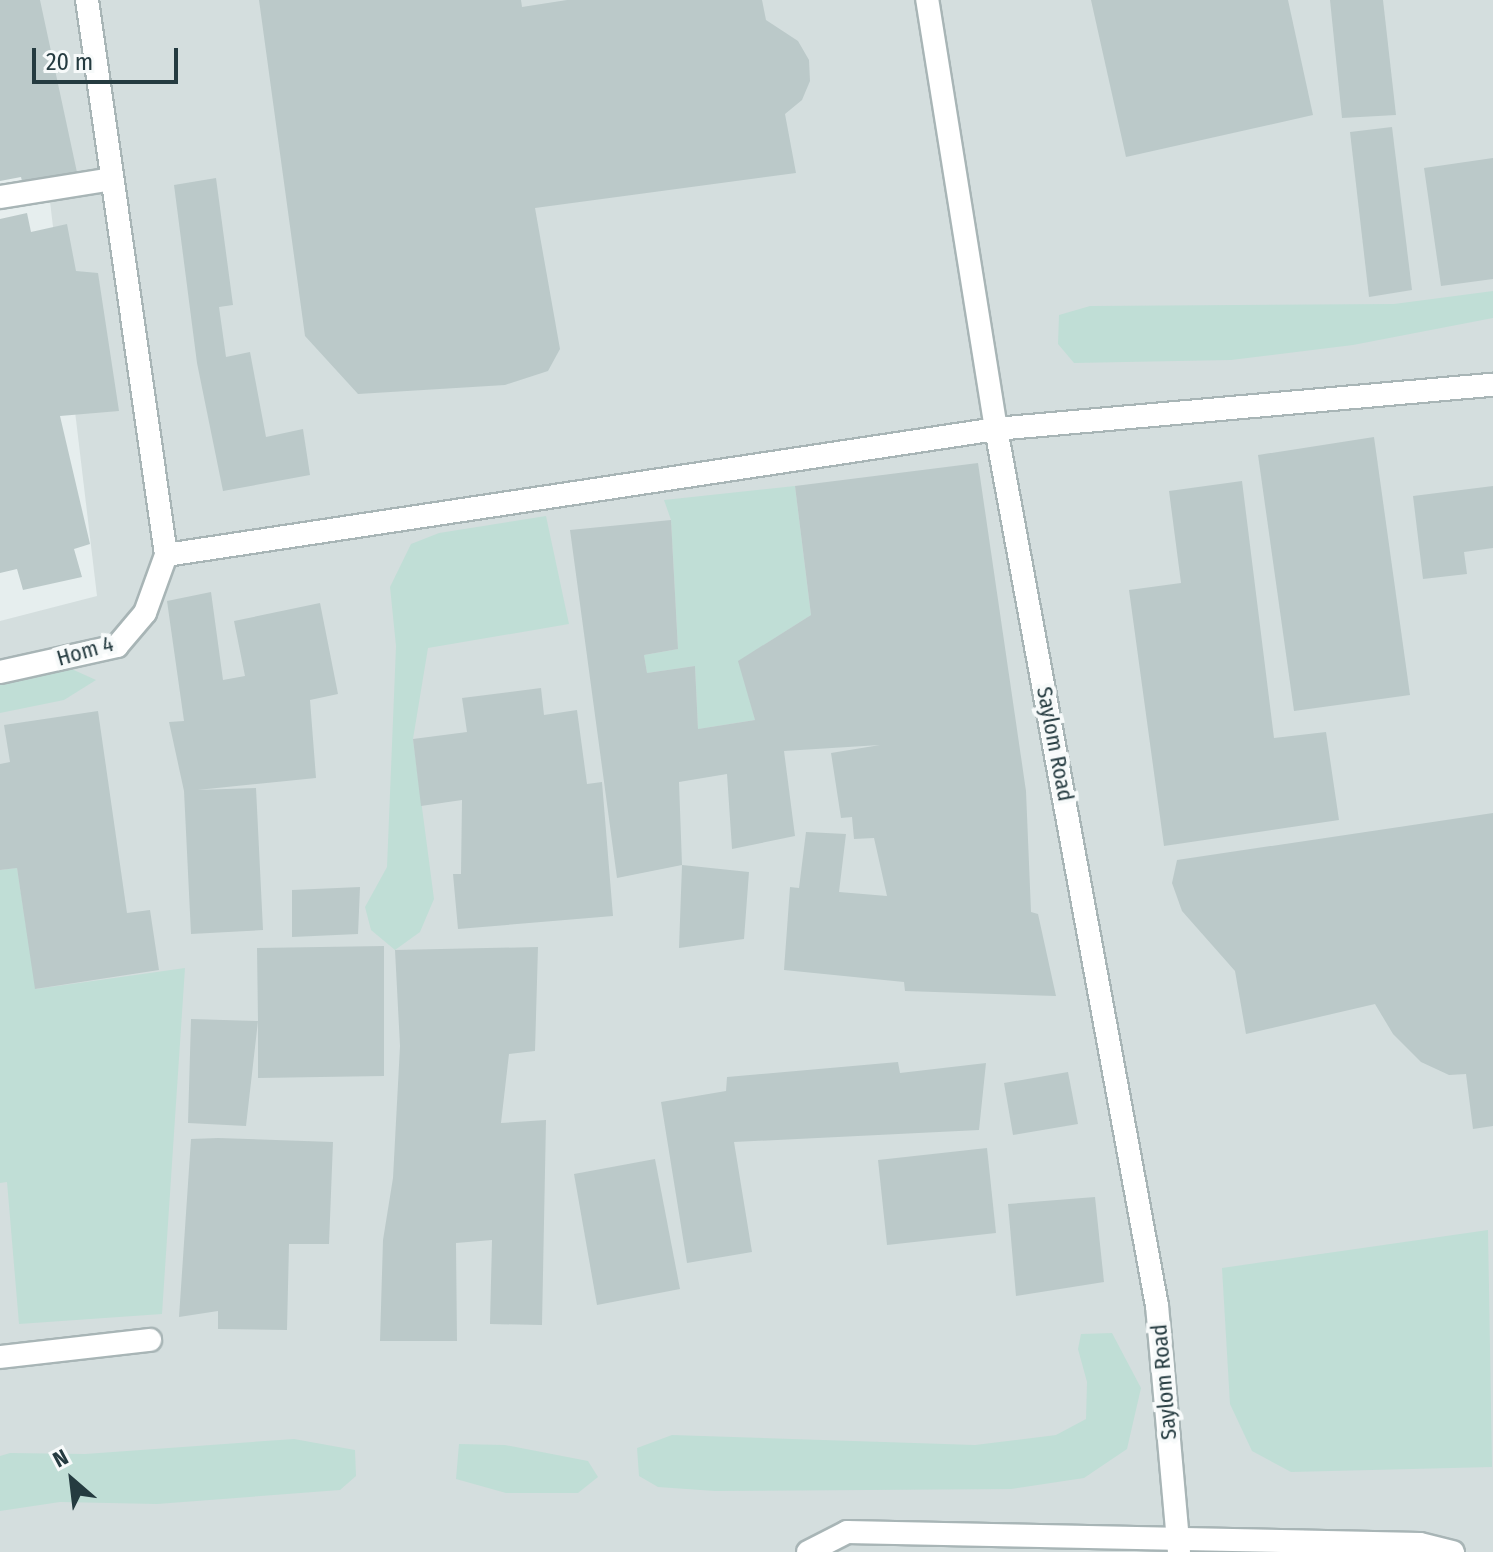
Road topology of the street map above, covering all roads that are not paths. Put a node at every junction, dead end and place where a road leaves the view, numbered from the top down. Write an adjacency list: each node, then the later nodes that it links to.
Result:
1 (87, 0): 3 (street)
2 (927, 0): 6 (street, Saylom Road)
3 (112, 179): 4 (street); 7 (street)
4 (0, 197)
5 (1493, 385): 6 (street)
6 (996, 429): 7 (street); 12 (street, Saylom Road)
7 (166, 555): 8 (street, Hom 4)
8 (0, 672)
9 (150, 1340): 10 (street)
10 (0, 1357)
11 (1073, 1544): 12 (street); 14 (street)
12 (1179, 1545): 13 (street)
13 (1421, 1548): 15 (street)
14 (808, 1552)
15 (1453, 1552)

